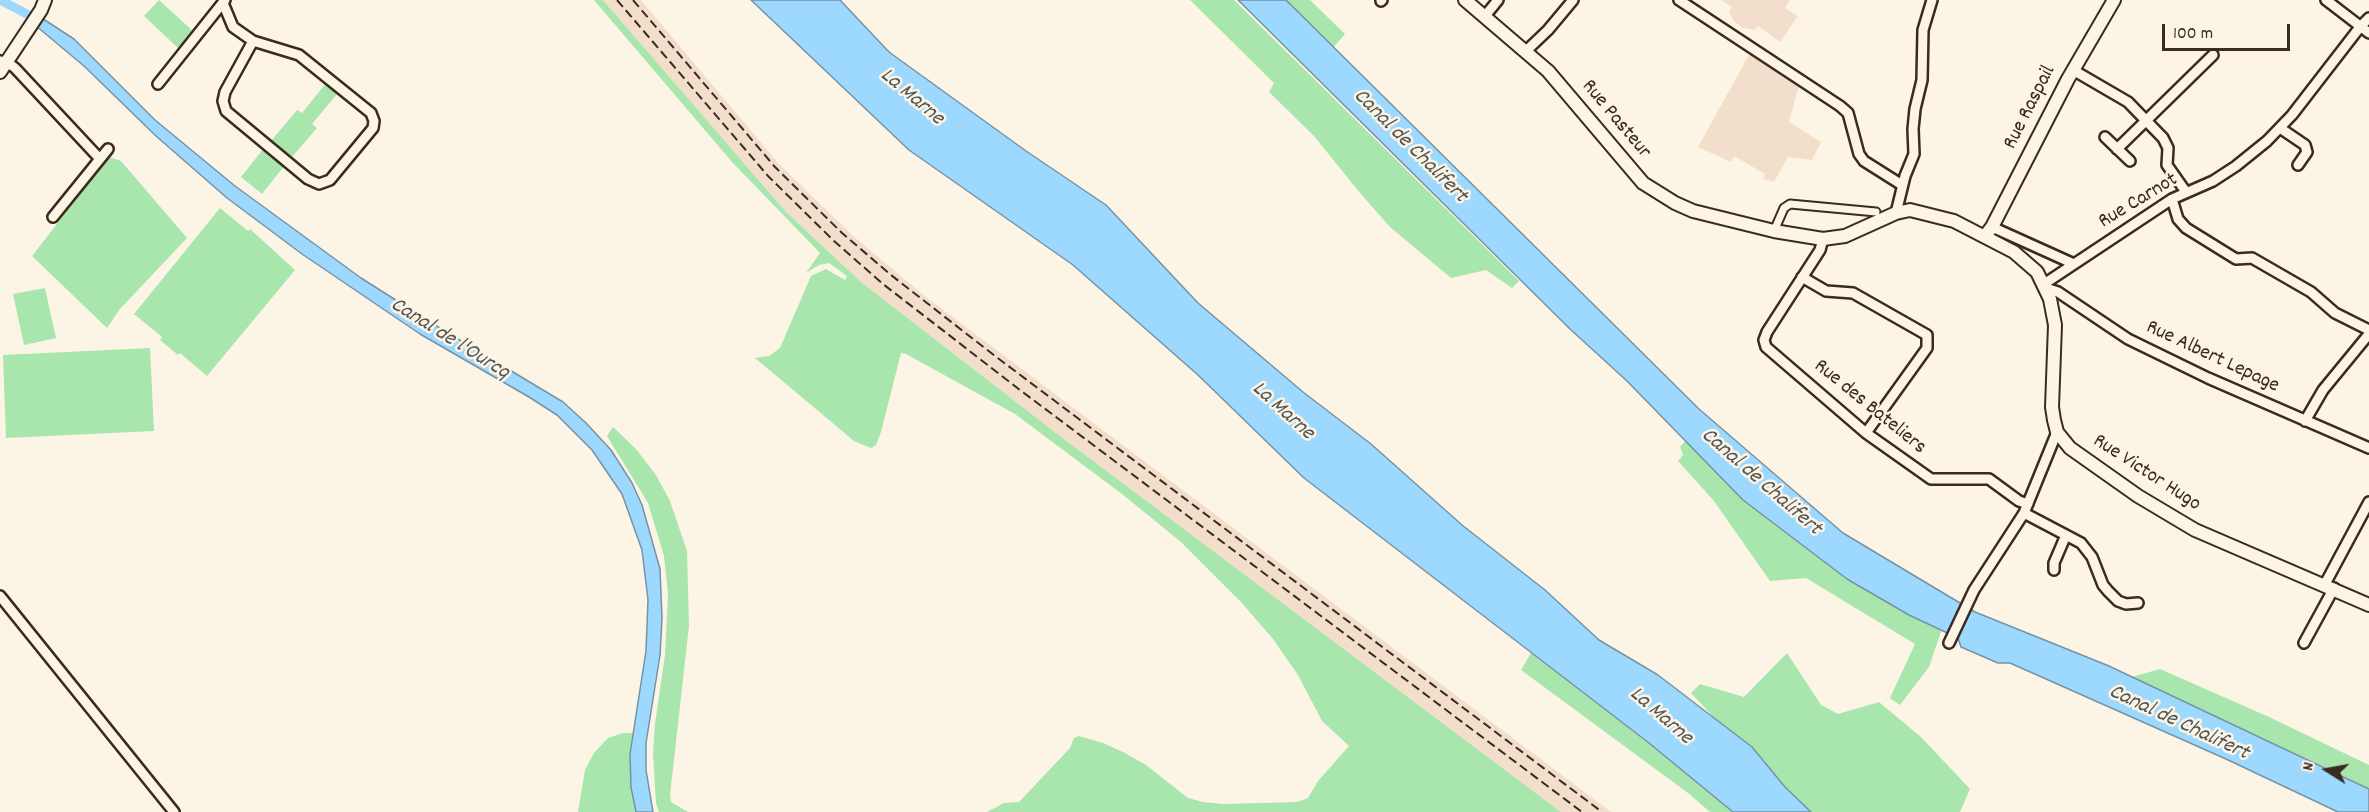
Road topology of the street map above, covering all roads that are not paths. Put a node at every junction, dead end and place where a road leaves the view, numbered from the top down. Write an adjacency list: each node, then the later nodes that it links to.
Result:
1 (1465, 0): 10 (street, Rue Pasteur)
2 (1498, 0): 10 (street)
3 (1573, 0): 15 (street)
4 (1680, 0): 28 (street)
5 (1932, 0): 28 (street)
6 (2114, 0): 18 (street, Rue Raspail)
7 (2326, 0): 12 (street)
8 (224, 1): 14 (street); 19 (street)
9 (43, 5): 17 (street)
10 (1485, 16): 15 (street, Rue Pasteur)
11 (2369, 18): 12 (street, Rue Carnot)
12 (2360, 27): 13 (street); 21 (street, Rue Carnot)
13 (2369, 33)
14 (253, 41): 14 (street)
15 (1526, 51): 34 (street, Rue Pasteur)
16 (2212, 56): 20 (street)
17 (2, 65): 25 (street)
18 (2073, 70): 20 (street); 35 (street, Rue Raspail)
19 (158, 84)
20 (2146, 121): 24 (street); 29 (street)
21 (2280, 128): 27 (street); 29 (street, Rue Carnot)
22 (2105, 137): 24 (street)
23 (108, 149): 25 (street)
24 (2117, 149): 26 (street)
25 (100, 159): 33 (street)
26 (2130, 161)
27 (2298, 165)
28 (1902, 185): 32 (street)
29 (2186, 192): 30 (street, Rue Carnot)
30 (2172, 199): 37 (street, Rue Carnot); 40 (street)
31 (1876, 212): 34 (street)
32 (1896, 213): 35 (street); 36 (street)
33 (53, 217)
34 (1774, 231): 36 (street, Rue Pasteur)
35 (1989, 232): 37 (street); 39 (street)
36 (1822, 239): 38 (street)
37 (2074, 264): 39 (street, Rue Carnot)
38 (1802, 277): 43 (street, Rue des Bateliers); 43 (street)
39 (2045, 286): 41 (street, Rue Albert Lepage); 42 (street)
40 (2369, 332): 41 (street)
41 (2305, 420): 44 (street, Rue Albert Lepage)
42 (2057, 432): 46 (street); 49 (street, Rue Victor Hugo)
43 (1866, 433): 46 (street, Rue des Bateliers)
44 (2369, 448)
45 (2369, 502): 49 (street)
46 (2026, 509): 47 (street, Rue des Bateliers); 53 (street)
47 (2066, 535): 48 (street); 51 (street, Rue des Bateliers)
48 (2054, 570)
49 (2330, 586): 52 (street, Rue Victor Hugo); 54 (street)
50 (0, 596): 55 (street)
51 (2138, 603)
52 (2369, 605)
53 (1949, 643)
54 (2304, 643)
55 (174, 812)

